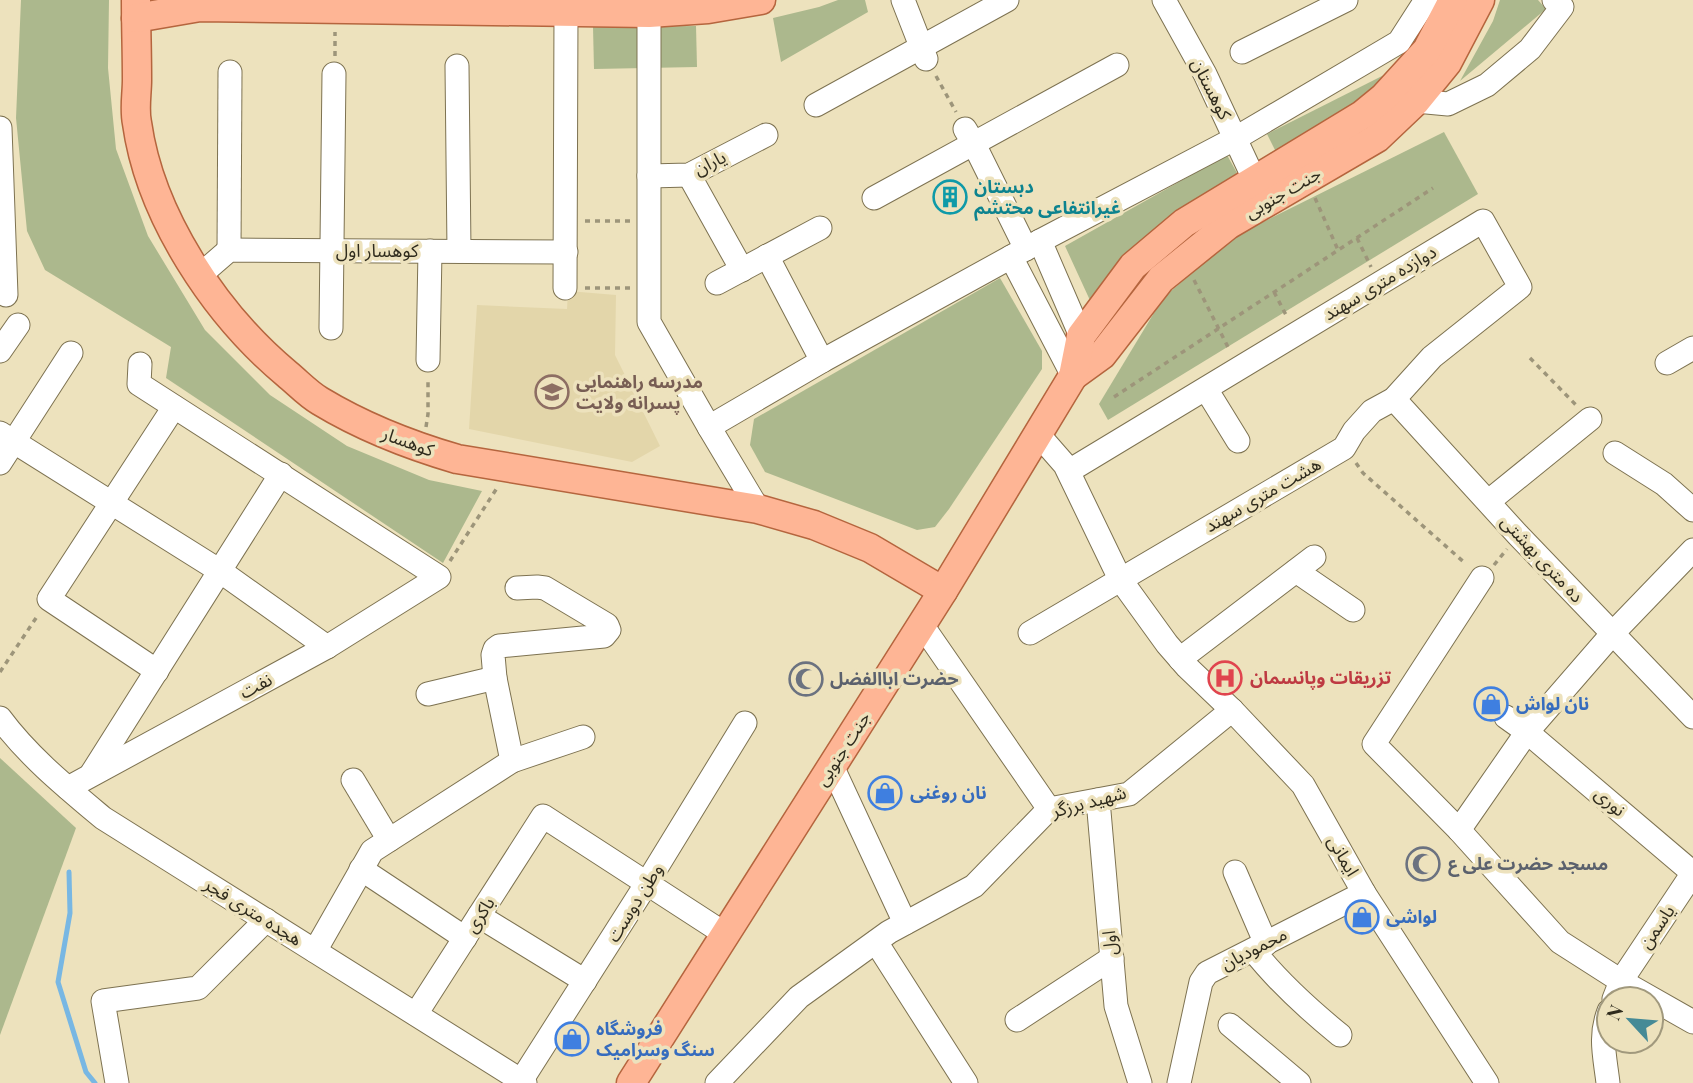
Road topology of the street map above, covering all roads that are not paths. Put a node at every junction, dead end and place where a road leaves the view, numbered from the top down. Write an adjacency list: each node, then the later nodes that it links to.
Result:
1 (761, 0): 12 (main road)
2 (1007, 0): 14 (street)
3 (1164, 0): 24 (street, کوهستان)
4 (1426, 0): 24 (street)
5 (1453, 0): 27 (main road, جنت جنوبی)
6 (1480, 0): 19 (main road, جنت جنوبی)
7 (1337, 2): 13 (street)
8 (1563, 2): 19 (street)
9 (911, 3): 14 (street)
10 (148, 8): 11 (main road); 38 (main road, کوهسار)
11 (566, 12): 12 (main road); 35 (street)
12 (649, 13): 26 (street)
13 (1242, 52)
14 (923, 53): 20 (street)
15 (1116, 65): 23 (street)
16 (457, 66): 34 (street)
17 (230, 72): 31 (street)
18 (334, 74): 32 (street)
19 (1416, 101): 52 (main road, جنت جنوبی)
20 (816, 105)
21 (0, 128): 41 (street)
22 (766, 135): 25 (street, یاران)
23 (969, 136): 28 (street); 30 (street)
24 (1236, 138): 27 (street, کوهستان); 30 (street)
25 (689, 175): 26 (street, یاران); 37 (street)
26 (649, 176): 57 (street)
27 (1254, 179): 44 (main road, جنت جنوبی)
28 (874, 198)
29 (820, 228): 36 (street)
30 (1025, 249): 44 (street); 49 (street); 52 (street)
31 (229, 250): 32 (street, کوهسار اول); 38 (street)
32 (333, 251): 33 (street, کوهسار اول); 43 (street)
33 (430, 251): 34 (street, کوهسار اول); 48 (street)
34 (459, 251): 35 (street, کوهسار اول)
35 (566, 252): 40 (street)
36 (767, 256): 37 (street); 49 (street)
37 (742, 270): 39 (street)
38 (199, 276): 67 (main road, کوهسار)
39 (717, 284)
40 (565, 288)
41 (6, 295)
42 (18, 325): 46 (street)
43 (331, 328)
44 (1081, 336): 52 (main road, جنت جنوبی)
45 (1693, 348): 50 (street)
46 (0, 351)
47 (71, 353): 59 (street)
48 (428, 359)
49 (822, 361): 57 (street)
50 (1667, 363)
51 (140, 364): 55 (street)
52 (1073, 376): 58 (main road, جنت جنوبی)
53 (1206, 389): 54 (street, دوازده متری سهند); 60 (street); 63 (street, دوازده متری سهند)
54 (1394, 398): 65 (street, ده متری بهشتی); 74 (street, هشت متری سهند)
55 (174, 407): 64 (street); 66 (street)
56 (1590, 419): 65 (street)
57 (709, 427): 67 (street)
58 (1037, 433): 63 (street); 76 (main road, جنت جنوبی)
59 (7, 438): 62 (street); 66 (street)
60 (1238, 442)
61 (1615, 453): 68 (street)
62 (0, 463)
63 (1069, 471): 74 (street)
64 (281, 474): 71 (street); 81 (street, نفت)
65 (1489, 501): 80 (street, ده متری بهشتی)
66 (111, 503): 71 (street); 83 (street)
67 (758, 509): 76 (main road, کوهسار)
68 (1693, 510)
69 (1693, 550): 80 (street)
70 (1314, 556): 72 (street)
71 (220, 571): 81 (street); 83 (street)
72 (1296, 571): 77 (street); 82 (street)
73 (1482, 578): 100 (street)
74 (1120, 579): 79 (street, هشت متری سهند); 82 (street)
75 (517, 588): 84 (street)
76 (943, 591): 78 (main road, جنت جنوبی)
77 (1353, 610)
78 (922, 625): 94 (main road, جنت جنوبی); 99 (street)
79 (1031, 633)
80 (1613, 633): 88 (street, ده متری بهشتی); 91 (street)
81 (327, 647): 95 (street, نفت)
82 (1180, 659): 86 (street)
83 (157, 670): 95 (street)
84 (495, 678): 85 (street); 93 (street)
85 (428, 694)
86 (1232, 710): 98 (street, شهید برزگر); 106 (street, ایمانی)
87 (1506, 717): 91 (street, نوری)
88 (1693, 717)
89 (0, 718): 97 (street, هجده متری فجر)
90 (746, 723): 105 (street, وطن دوست)
91 (1527, 732): 100 (street); 104 (street, نوری)
92 (583, 737): 93 (street)
93 (512, 761): 101 (street)
94 (832, 766): 109 (street); 110 (main road, جنت جنوبی)
95 (91, 776): 97 (street, نفت)
96 (353, 780): 101 (street)
97 (68, 788): 108 (street, هجده متری فجر)
98 (1098, 800): 99 (street, شهید برزگر); 115 (street, اول)
99 (1049, 809): 109 (street, شهید برزگر)
100 (1459, 830): 117 (street)
101 (389, 840): 102 (street)
102 (362, 869): 111 (street); 114 (street)
103 (1235, 872): 113 (street)
104 (1693, 873): 118 (street, یاسمن)
105 (647, 883): 107 (street, باکری); 110 (street); 116 (street, وطن دوست)
106 (1364, 892): 113 (street, محمودیان); 134 (street, ایمانی)
107 (479, 916): 111 (street, باکری); 116 (street)
108 (267, 920): 114 (street, هجده متری فجر); 127 (street)
109 (905, 923): 112 (street, شهید برزگر)
110 (725, 934): 128 (main road, جنت جنوبی)
111 (465, 938): 120 (street, باکری)
112 (876, 942): 129 (street, شهید برزگر); 130 (street)
113 (1259, 947): 124 (street); 132 (street, محمودیان)
114 (315, 951): 120 (street, هجده متری فجر)
115 (1112, 958): 121 (street); 131 (street, اول)
116 (585, 981): 126 (street, وطن دوست)
117 (1611, 985)
118 (1620, 985)
119 (1665, 1010): 122 (street)
120 (416, 1014): 126 (street, هجده متری فجر)
121 (1017, 1020)
122 (1693, 1022)
123 (1230, 1025): 133 (street)
124 (1340, 1035)
125 (1605, 1055): 135 (street)
126 (523, 1082)
127 (117, 1083)
128 (631, 1083)
129 (717, 1083)
130 (966, 1083)
131 (1140, 1083)
132 (1179, 1083)
133 (1299, 1083)
134 (1487, 1083)
135 (1608, 1083)

